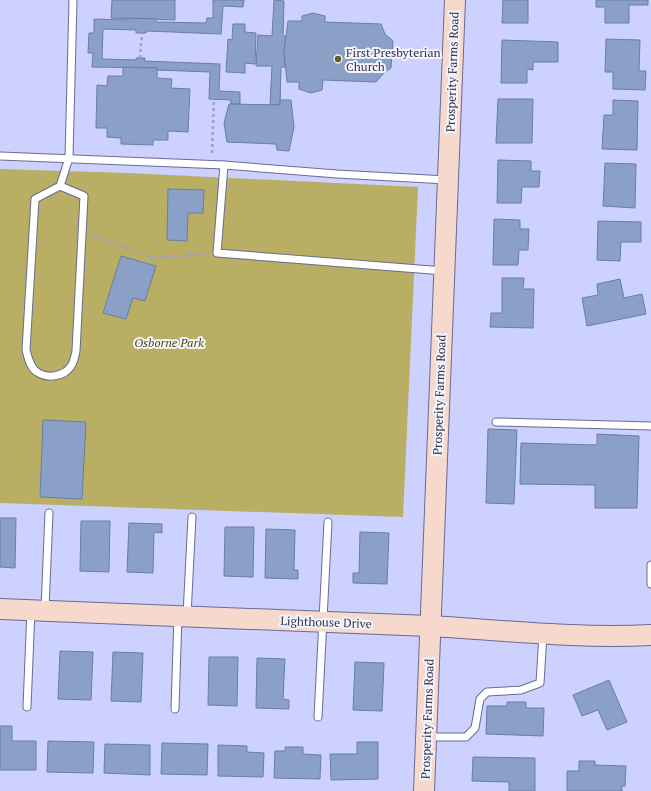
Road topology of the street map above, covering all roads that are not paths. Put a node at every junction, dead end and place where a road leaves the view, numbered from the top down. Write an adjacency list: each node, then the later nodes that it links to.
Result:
1 (73, 0): 4 (lane)
2 (455, 0): 6 (street, Prosperity Farms Road)
3 (0, 156): 4 (lane)
4 (69, 158): 5 (lane); 7 (lane)
5 (224, 164): 6 (lane); 8 (lane)
6 (448, 180): 8 (street, Prosperity Farms Road)
7 (60, 186): 7 (lane)
8 (444, 271): 20 (street, Prosperity Farms Road)
9 (496, 422): 10 (lane)
10 (651, 426)
11 (49, 513): 17 (lane)
12 (192, 517): 18 (lane)
13 (328, 522): 19 (lane)
14 (651, 565): 15 (lane)
15 (651, 584)
16 (0, 609): 17 (street, Lighthouse Drive)
17 (38, 611): 18 (street, Lighthouse Drive); 23 (lane)
18 (183, 616): 19 (street, Lighthouse Drive); 24 (lane)
19 (323, 622): 20 (street, Lighthouse Drive); 25 (lane)
20 (430, 626): 21 (street, Lighthouse Drive); 26 (street, Prosperity Farms Road)
21 (543, 634): 22 (street, Lighthouse Drive); 26 (lane)
22 (651, 635)
23 (27, 707)
24 (175, 709)
25 (318, 717)
26 (426, 737): 27 (street, Prosperity Farms Road)
27 (424, 791)

